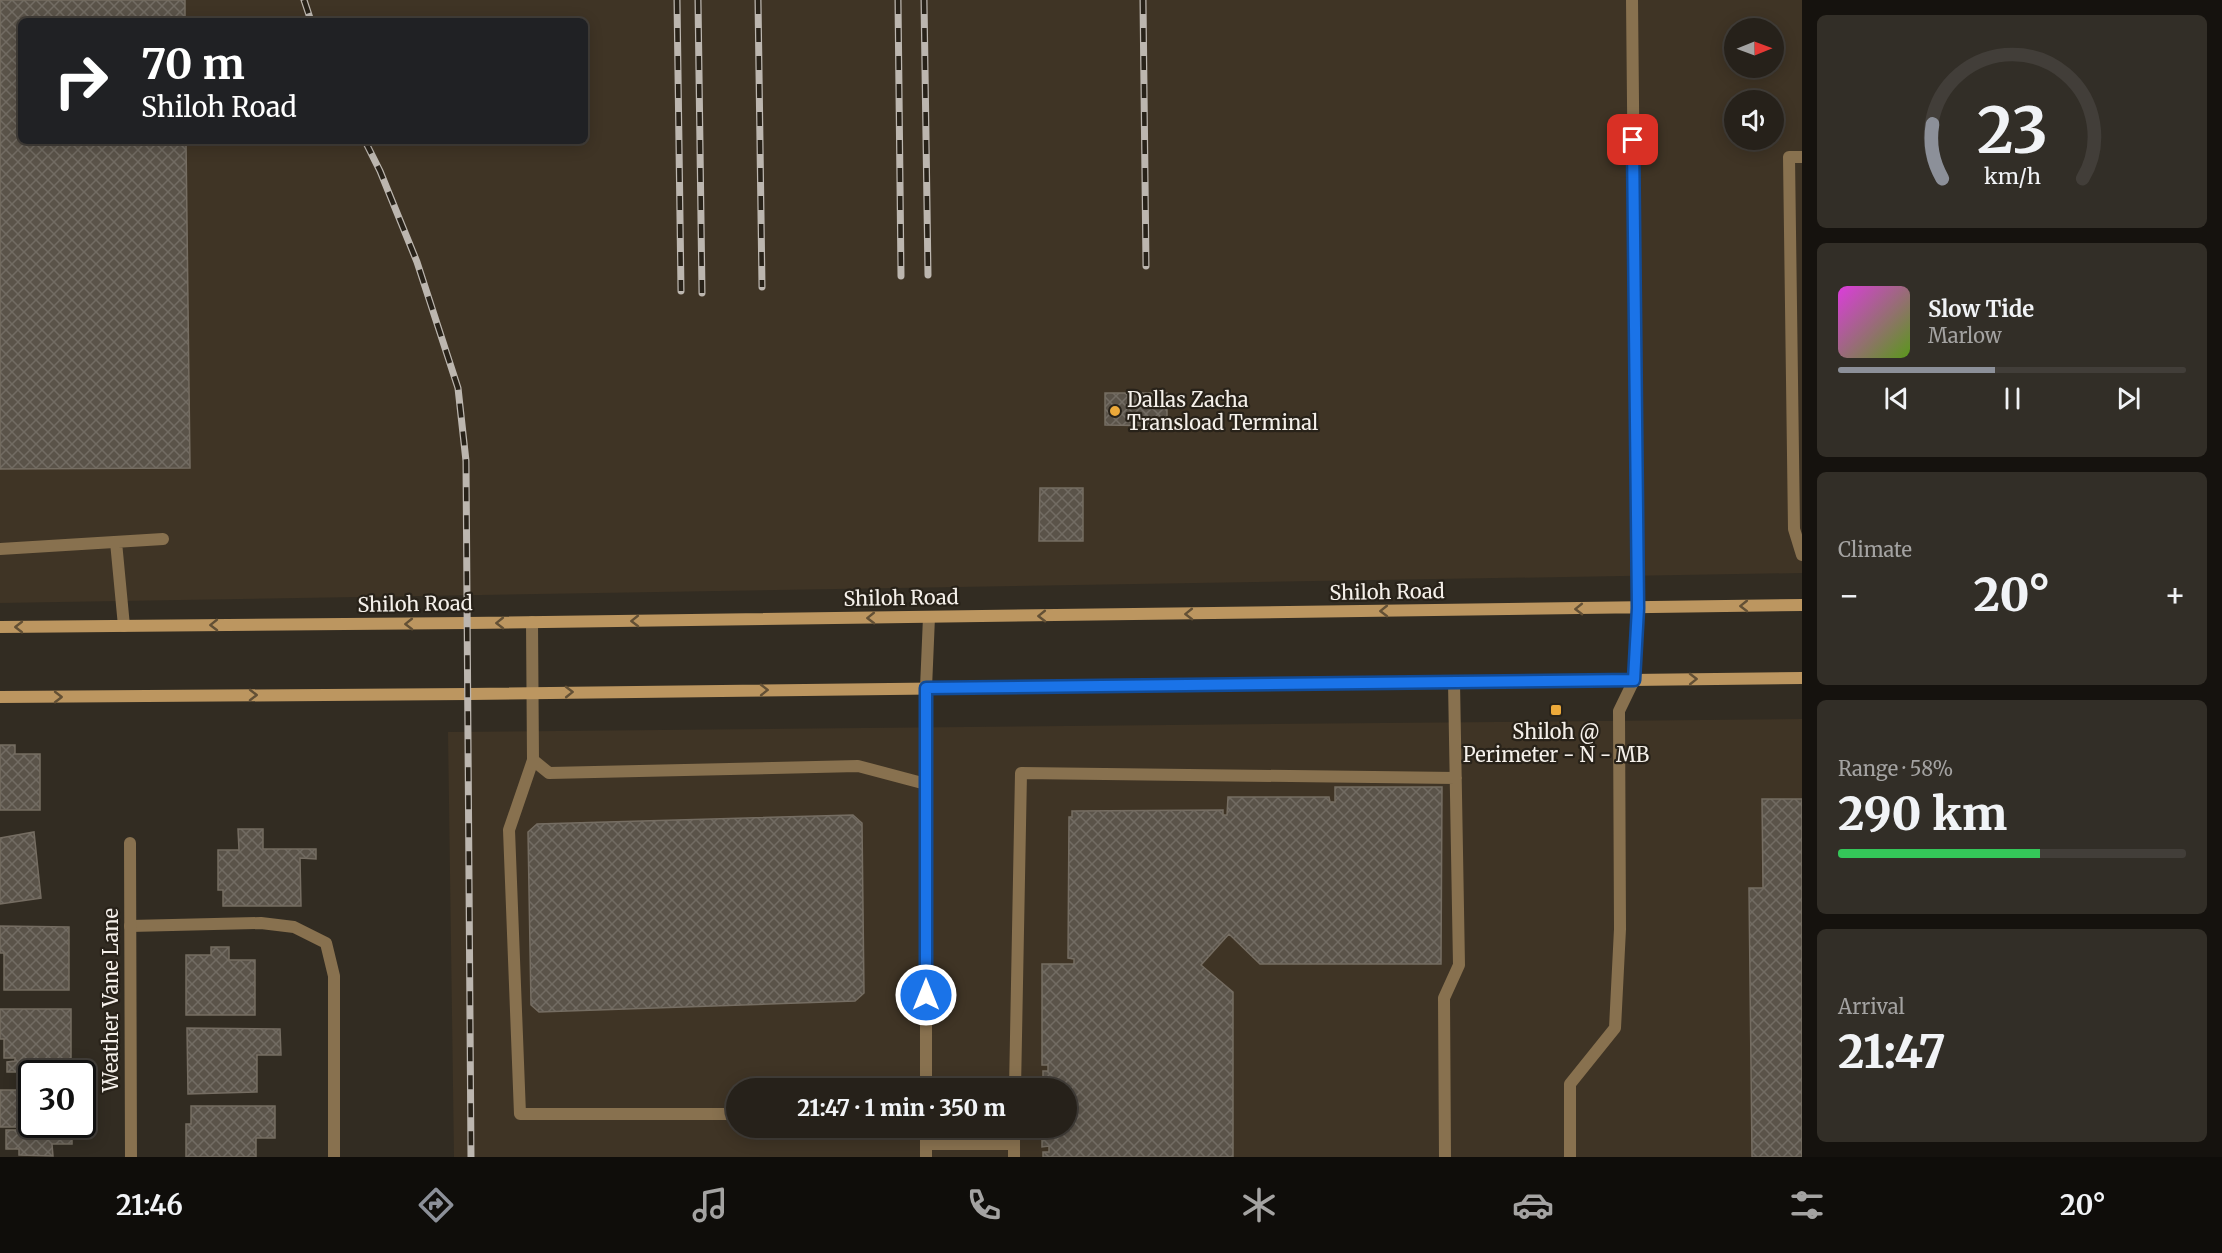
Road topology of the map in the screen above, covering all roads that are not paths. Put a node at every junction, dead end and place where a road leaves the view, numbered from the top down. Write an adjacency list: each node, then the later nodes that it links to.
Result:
1 (1632, 0): 9 (street)
2 (1802, 157): 3 (street)
3 (1798, 529): 7 (street)
4 (164, 539): 5 (street)
5 (116, 542): 6 (street); 12 (street)
6 (0, 549)
7 (1802, 555)
8 (1802, 605): 9 (main road, Shiloh Road, one-way to 9)
9 (1638, 608): 10 (main road, Shiloh Road, one-way to 10); 15 (main road)
10 (929, 617): 11 (main road, Shiloh Road, one-way to 11); 17 (street)
11 (532, 622): 12 (main road, Shiloh Road, one-way to 12); 18 (street)
12 (124, 626): 13 (main road, Shiloh Road, one-way to 13)
13 (0, 627)
14 (1802, 678): 15 (main road, one-way to 14)
15 (1634, 680): 16 (main road); 35 (street)
16 (1454, 682): 17 (main road); 21 (street)
17 (926, 688): 18 (main road, one-way to 17); 22 (street)
18 (533, 693): 19 (main road, one-way to 18); 20 (street)
19 (0, 697)
20 (533, 760): 22 (street); 27 (street)
21 (1456, 778): 26 (street); 34 (street)
22 (926, 784): 25 (street)
23 (129, 843): 24 (street, Weather Vane Lane)
24 (130, 926): 31 (street, Weather Vane Lane); 32 (street)
25 (926, 1078)
26 (1015, 1078)
27 (726, 1114)
28 (1014, 1138): 29 (street)
29 (1014, 1144): 30 (street); 33 (street)
30 (926, 1150)
31 (131, 1157)
32 (334, 1157)
33 (1014, 1157)
34 (1445, 1157)
35 (1570, 1157)

